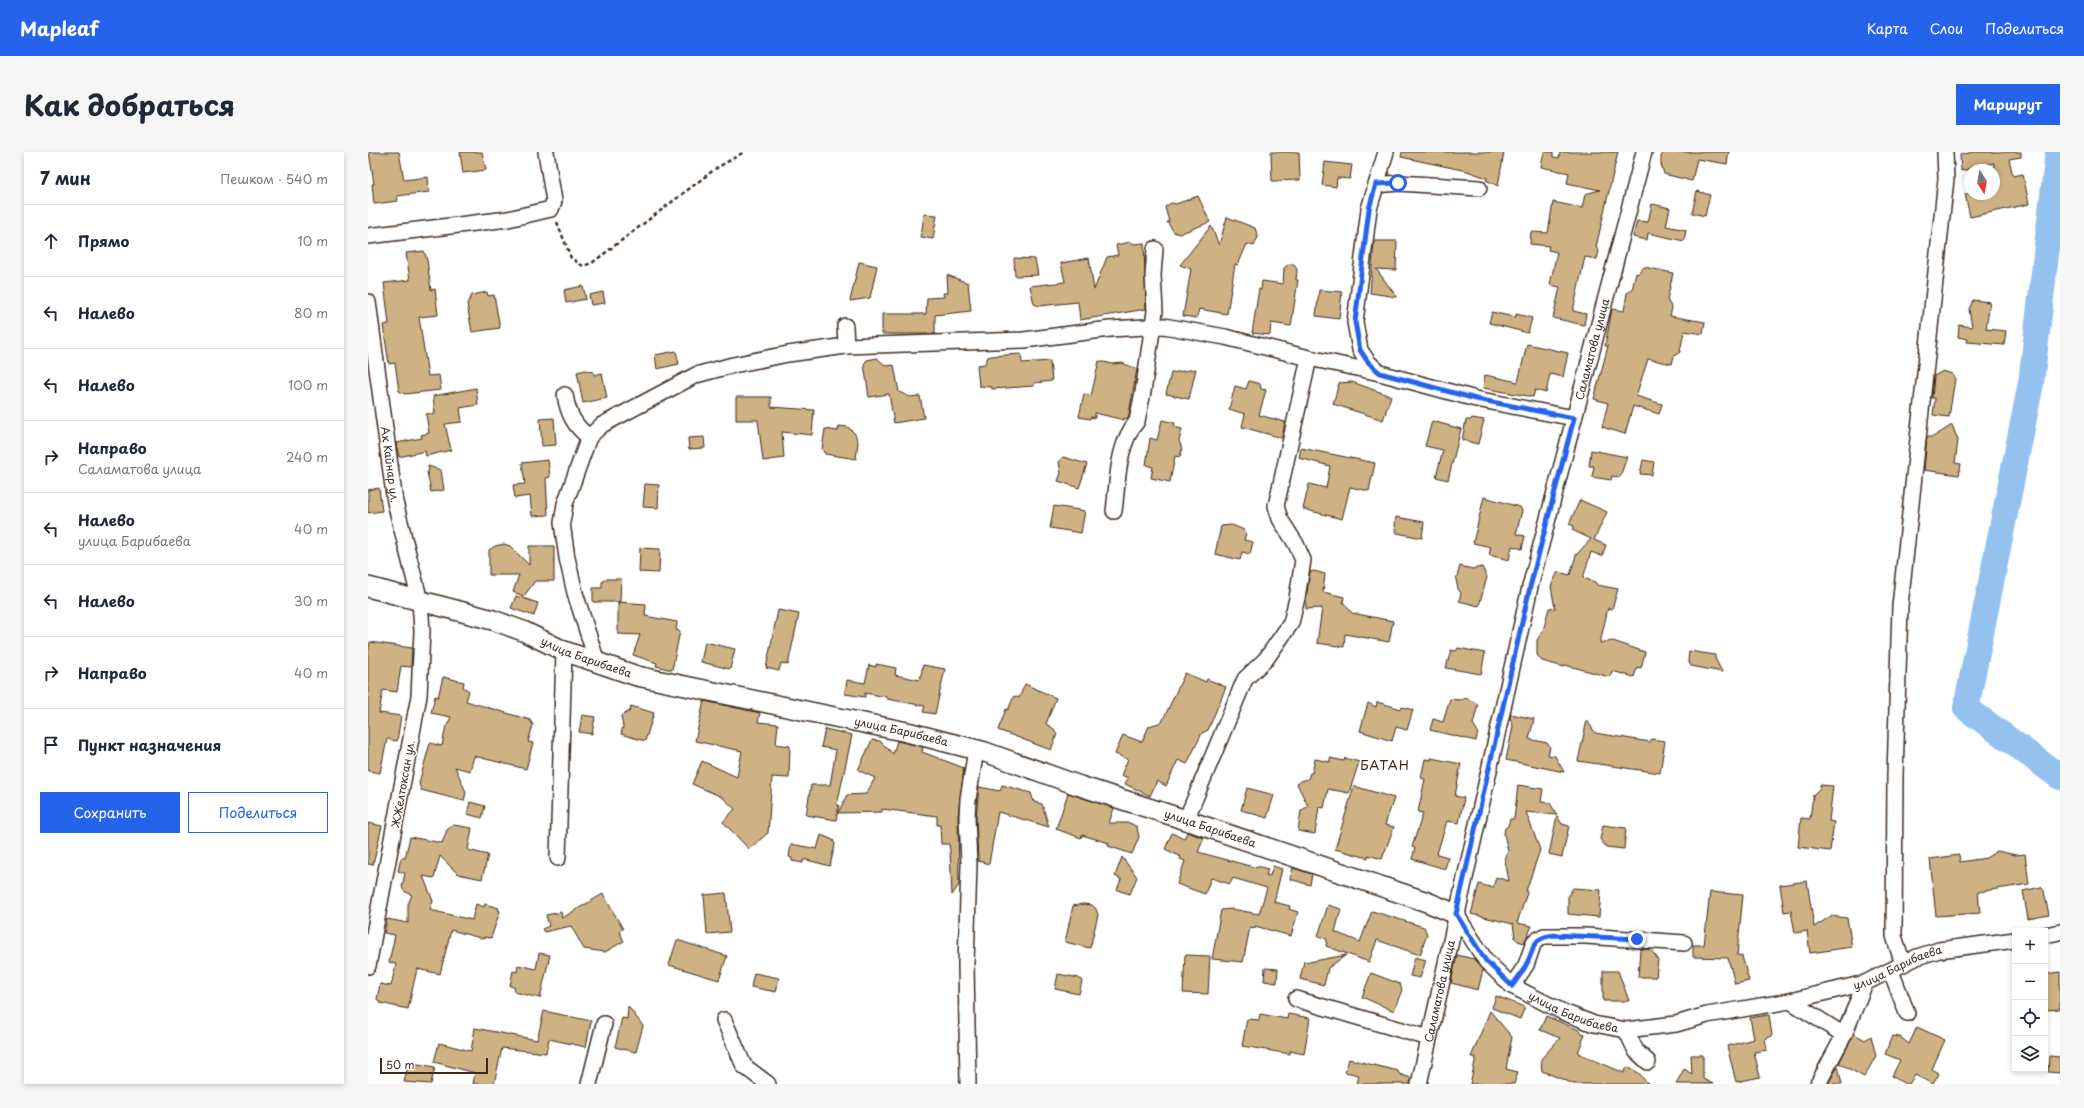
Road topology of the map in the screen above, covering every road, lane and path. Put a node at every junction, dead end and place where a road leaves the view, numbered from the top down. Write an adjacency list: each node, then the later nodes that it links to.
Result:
1 (546, 152): 8 (street)
2 (744, 152): 8 (path)
3 (1386, 152): 6 (street)
4 (1644, 152): 18 (street, Саламатова улица)
5 (1945, 152): 34 (street)
6 (1376, 184): 7 (street); 16 (street)
7 (1479, 188)
8 (551, 209): 9 (street)
9 (368, 236)
10 (1155, 249): 13 (street)
11 (368, 302): 22 (street, Ак Кайнар ул.)
12 (845, 326): 14 (street)
13 (1153, 326): 14 (street); 15 (street); 20 (street)
14 (846, 346): 19 (street)
15 (1309, 358): 16 (street); 26 (street)
16 (1380, 373): 18 (street)
17 (565, 395): 19 (street)
18 (1574, 418): 28 (street, Саламатова улица)
19 (589, 437): 24 (street)
20 (1114, 511)
21 (368, 587): 22 (street, улица Барибаева)
22 (420, 601): 23 (street, улица Барибаева); 33 (street, ЖЖелтоксан ул.)
23 (564, 651): 24 (street, улица Барибаева); 27 (street)
24 (597, 662): 25 (street, улица Барибаева)
25 (976, 750): 26 (street, улица Барибаева); 48 (street)
26 (1186, 820): 28 (street, улица Барибаева)
27 (558, 858)
28 (1456, 914): 36 (street, улица Барибаева); 44 (street, Саламатова улица)
29 (2060, 932): 30 (street)
30 (2048, 934)
31 (2012, 940): 34 (street, улица Барибаева)
32 (1684, 943): 36 (street)
33 (368, 966)
34 (1897, 967): 35 (street, улица Барибаева); 39 (street)
35 (1865, 983): 38 (street, улица Барибаева); 43 (street)
36 (1512, 986): 42 (street, улица Барибаева)
37 (1296, 999): 44 (street)
38 (1790, 1001): 42 (street, улица Барибаева); 43 (street)
39 (1907, 1013)
40 (724, 1020): 47 (street)
41 (604, 1024): 46 (street)
42 (1626, 1030): 45 (street)
43 (1844, 1035): 50 (street)
44 (1429, 1038): 49 (street, Саламатова улица)
45 (1648, 1062)
46 (590, 1084)
47 (768, 1084)
48 (968, 1084)
49 (1419, 1084)
50 (1818, 1084)

